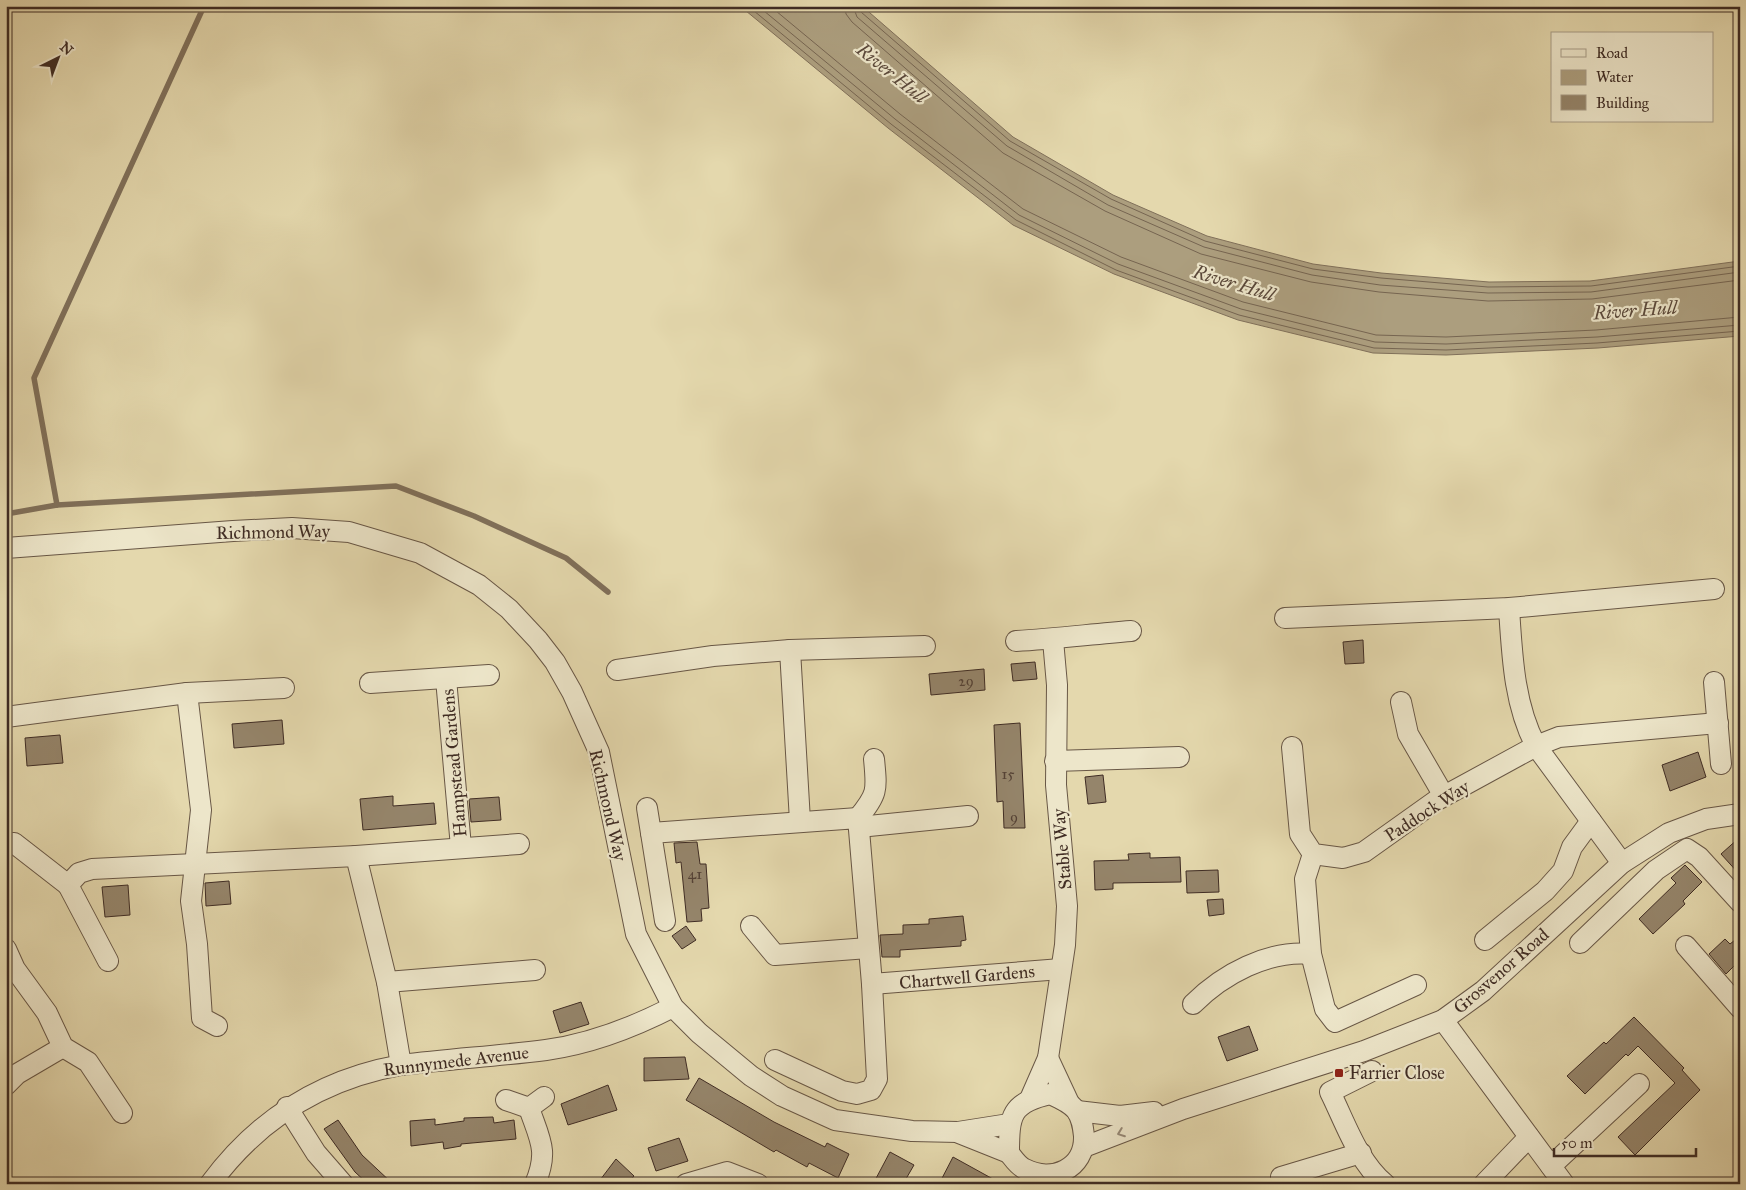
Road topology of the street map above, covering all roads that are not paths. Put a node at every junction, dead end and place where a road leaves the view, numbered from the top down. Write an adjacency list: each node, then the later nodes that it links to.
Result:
1 (6, 548): 58 (street, Richmond Way)
2 (1714, 589): 3 (street)
3 (1510, 608): 4 (street); 20 (street)
4 (1285, 618)
5 (1131, 632): 6 (street)
6 (1053, 640): 7 (street); 24 (street, Stable Way)
7 (1016, 641)
8 (924, 646): 9 (street)
9 (790, 650): 10 (street); 30 (street)
10 (617, 670)
11 (489, 675): 12 (street, Hampstead Gardens)
12 (446, 679): 14 (street, Hampstead Gardens); 36 (street, Hampstead Gardens)
13 (1714, 682): 19 (street)
14 (370, 683)
15 (284, 688): 16 (street)
16 (187, 693): 18 (street); 40 (street)
17 (1401, 702): 26 (street)
18 (6, 717)
19 (1718, 723): 20 (street, Paddock Way); 25 (street)
20 (1536, 746): 26 (street, Paddock Way); 31 (street)
21 (1292, 747): 37 (street)
22 (1179, 757): 24 (street)
23 (874, 759): 32 (street)
24 (1055, 761): 52 (street, Stable Way)
25 (1721, 764)
26 (1444, 796): 37 (street, Paddock Way)
27 (647, 808): 33 (street)
28 (1740, 814): 39 (street, Grosvenor Road)
29 (968, 816): 32 (street)
30 (800, 821): 32 (street); 33 (street)
31 (1591, 821): 39 (street); 45 (street)
32 (858, 823): 48 (street)
33 (651, 833): 43 (street)
34 (14, 843): 41 (street)
35 (519, 844): 36 (street, Hampstead Gardens)
36 (461, 848): 38 (street, Hampstead Gardens)
37 (1313, 854): 50 (street)
38 (356, 856): 40 (street, Hampstead Gardens); 54 (street)
39 (1622, 863): 60 (street, Grosvenor Road)
40 (195, 864): 41 (street, Hampstead Gardens); 61 (street)
41 (68, 885): 51 (street)
42 (1740, 902): 46 (street)
43 (665, 921)
44 (751, 926): 48 (street)
45 (1485, 940)
46 (1580, 942)
47 (1686, 946): 59 (street)
48 (868, 948): 55 (street)
49 (6, 949): 62 (street)
50 (1311, 954): 56 (street); 57 (street)
51 (108, 961)
52 (1061, 969): 55 (street, Chartwell Gardens); 63 (street, Stable Way)
53 (535, 970): 54 (street)
54 (387, 982): 65 (street)
55 (872, 984): 64 (street)
56 (1416, 985)
57 (1193, 1004)
58 (673, 1007): 65 (street, Runnymede Avenue); 76 (street, Richmond Way)
59 (1739, 1007)
60 (1443, 1020): 73 (street, Grosvenor Road); 77 (street)
61 (217, 1026)
62 (63, 1047): 68 (street); 74 (street)
63 (1048, 1058): 69 (street, Stable Way); 72 (street)
64 (775, 1060)
65 (401, 1065): 71 (street, Runnymede Avenue)
66 (1372, 1072): 80 (street)
67 (1639, 1084): 81 (street)
68 (6, 1085)
69 (1030, 1098): 72 (street); 75 (street)
70 (506, 1100): 87 (street)
71 (287, 1107): 85 (street, Runnymede Avenue); 86 (street)
72 (1072, 1107): 73 (street, Grosvenor Road); 78 (street)
73 (1184, 1109): 78 (street, Grosvenor Road, one-way to 78)
74 (122, 1113)
75 (1009, 1124): 76 (street, Richmond Way); 79 (street)
76 (958, 1132): 79 (street, Richmond Way)
77 (1529, 1137): 81 (street); 91 (street)
78 (1084, 1147): 84 (street)
79 (1008, 1152): 82 (street)
80 (1361, 1154): 83 (street); 90 (street)
81 (1551, 1166): 92 (street)
82 (1026, 1176): 84 (street)
83 (1281, 1177)
84 (1060, 1178)
85 (210, 1184)
86 (343, 1184)
87 (535, 1184)
88 (686, 1184): 89 (street)
89 (758, 1184)
90 (1384, 1184)
91 (1484, 1184)
92 (1564, 1184)

